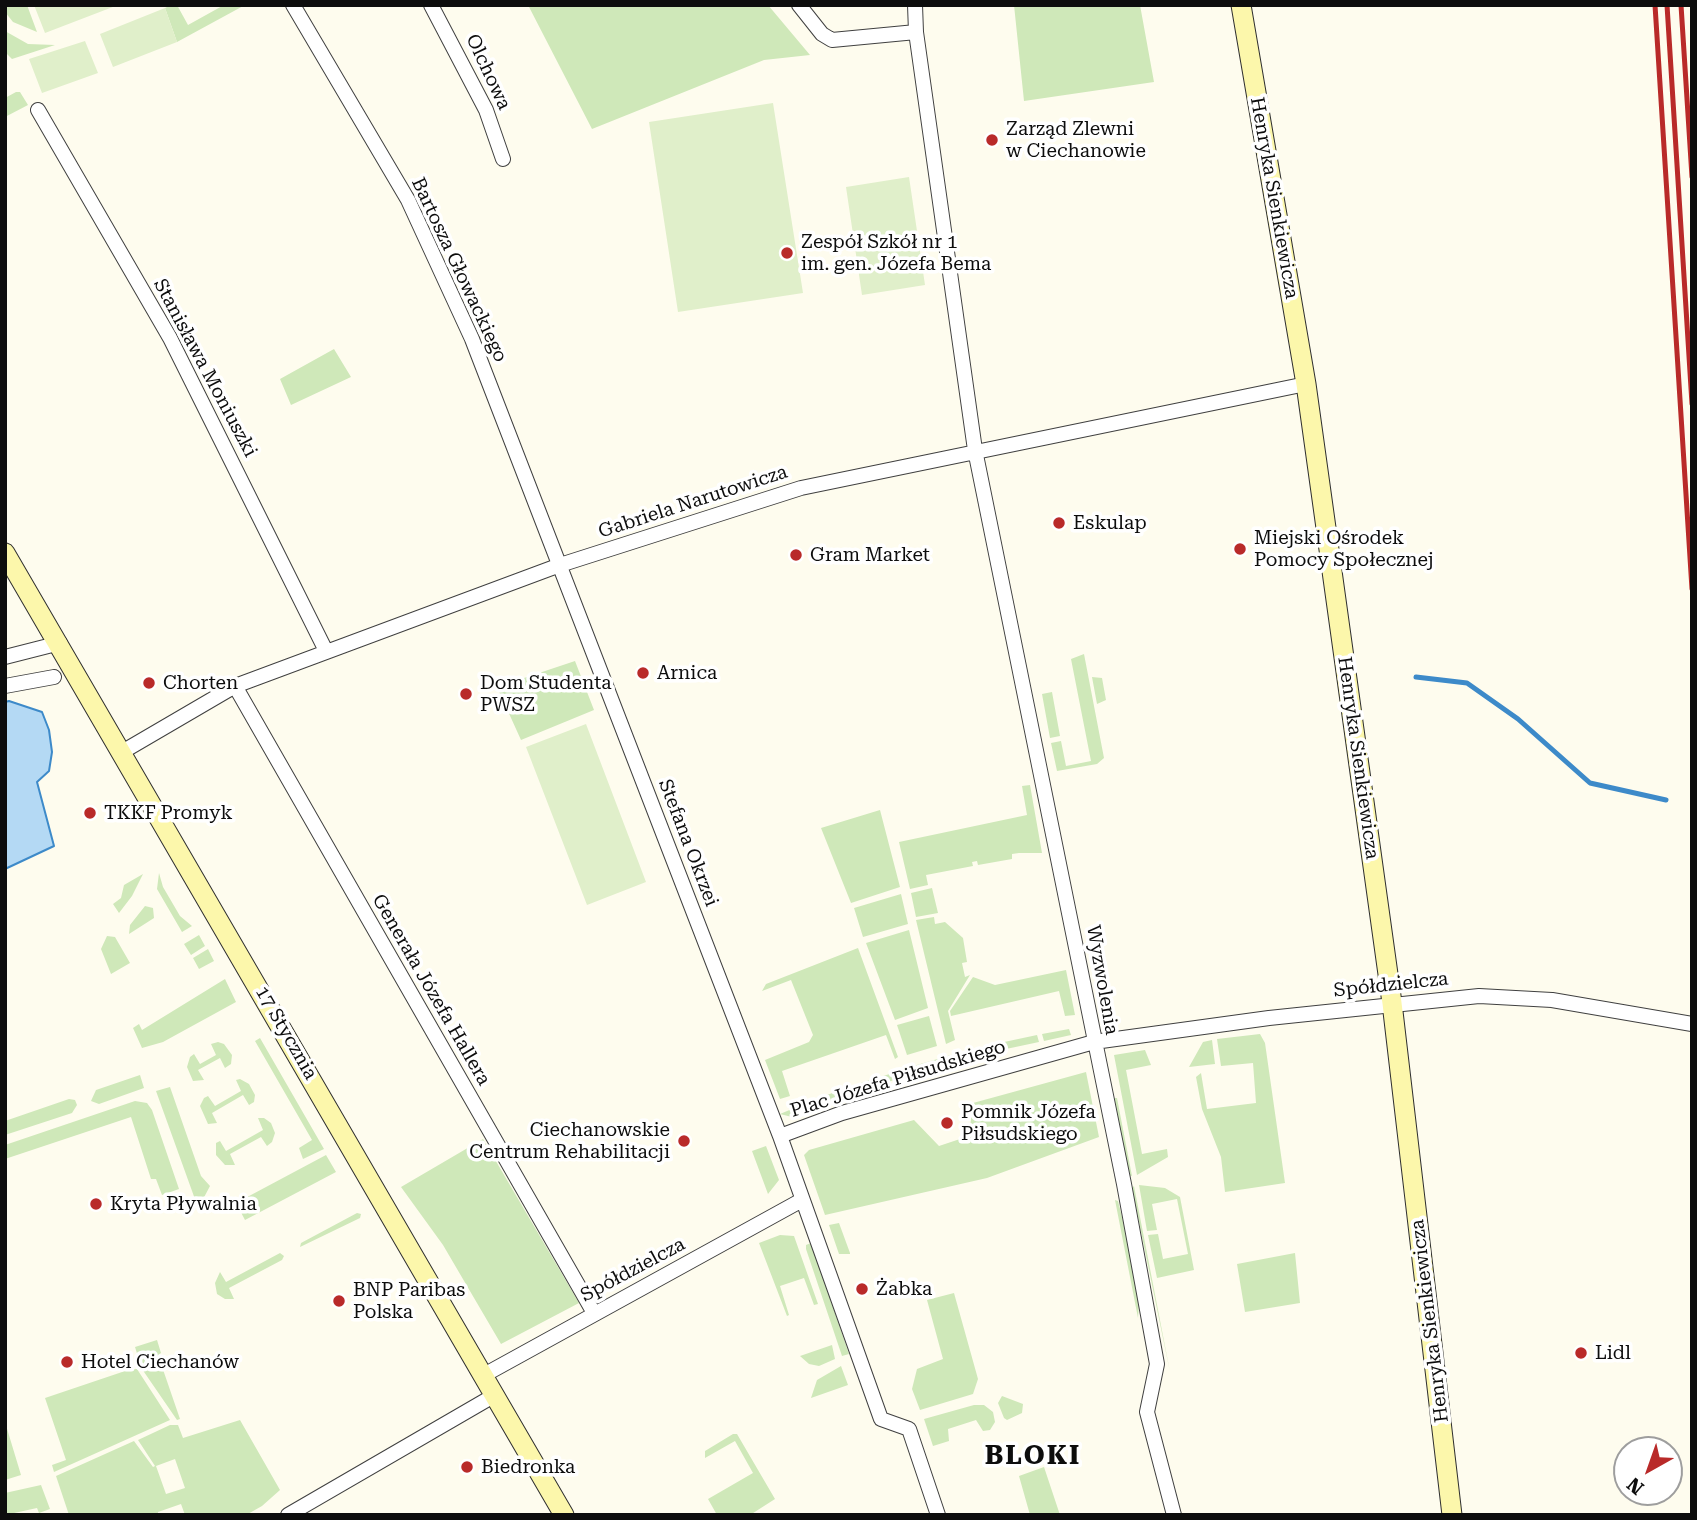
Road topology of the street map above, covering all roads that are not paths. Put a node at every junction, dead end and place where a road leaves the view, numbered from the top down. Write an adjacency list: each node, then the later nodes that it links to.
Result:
1 (293, 5): 12 (street, Bartosza Głowackiego)
2 (430, 5): 8 (street, Olchowa)
3 (799, 5): 6 (street)
4 (915, 5): 6 (street, Wyzwolenia)
5 (1241, 5): 9 (street, Henryka Sienkiewicza)
6 (916, 32): 10 (street, Wyzwolenia)
7 (37, 110): 14 (street, Stanisława Moniuszki)
8 (503, 159)
9 (1306, 384): 10 (street, Gabriela Narutowicza); 20 (street, Henryka Sienkiewicza)
10 (975, 450): 12 (street, Gabriela Narutowicza); 22 (street, Wyzwolenia)
11 (5, 553): 13 (street, 17 Stycznia)
12 (560, 565): 14 (street, Gabriela Narutowicza); 23 (street, Stefana Okrzei)
13 (60, 643): 15 (street); 19 (street, 17 Stycznia)
14 (326, 651): 18 (street, Gabriela Narutowicza)
15 (5, 657)
16 (54, 677): 17 (street)
17 (5, 685)
18 (234, 686): 19 (street, Gabriela Narutowicza); 25 (street, Generała Józefa Hallera)
19 (122, 752): 26 (street, 17 Stycznia)
20 (1392, 1003): 21 (street, Spółdzielcza); 22 (street, Spółdzielcza); 32 (street, Henryka Sienkiewicza)
21 (1692, 1024)
22 (1094, 1042): 23 (street, Plac Józefa Piłsudskiego); 31 (street, Wyzwolenia)
23 (780, 1136): 24 (street, Plac Józefa Piłsudskiego)
24 (802, 1200): 25 (street, Spółdzielcza); 30 (street)
25 (594, 1312): 26 (street, Spółdzielcza)
26 (484, 1375): 27 (street, 17 Stycznia)
27 (495, 1395): 28 (street); 29 (street, 17 Stycznia)
28 (288, 1515)
29 (564, 1515)
30 (938, 1515)
31 (1174, 1515)
32 (1452, 1515)

